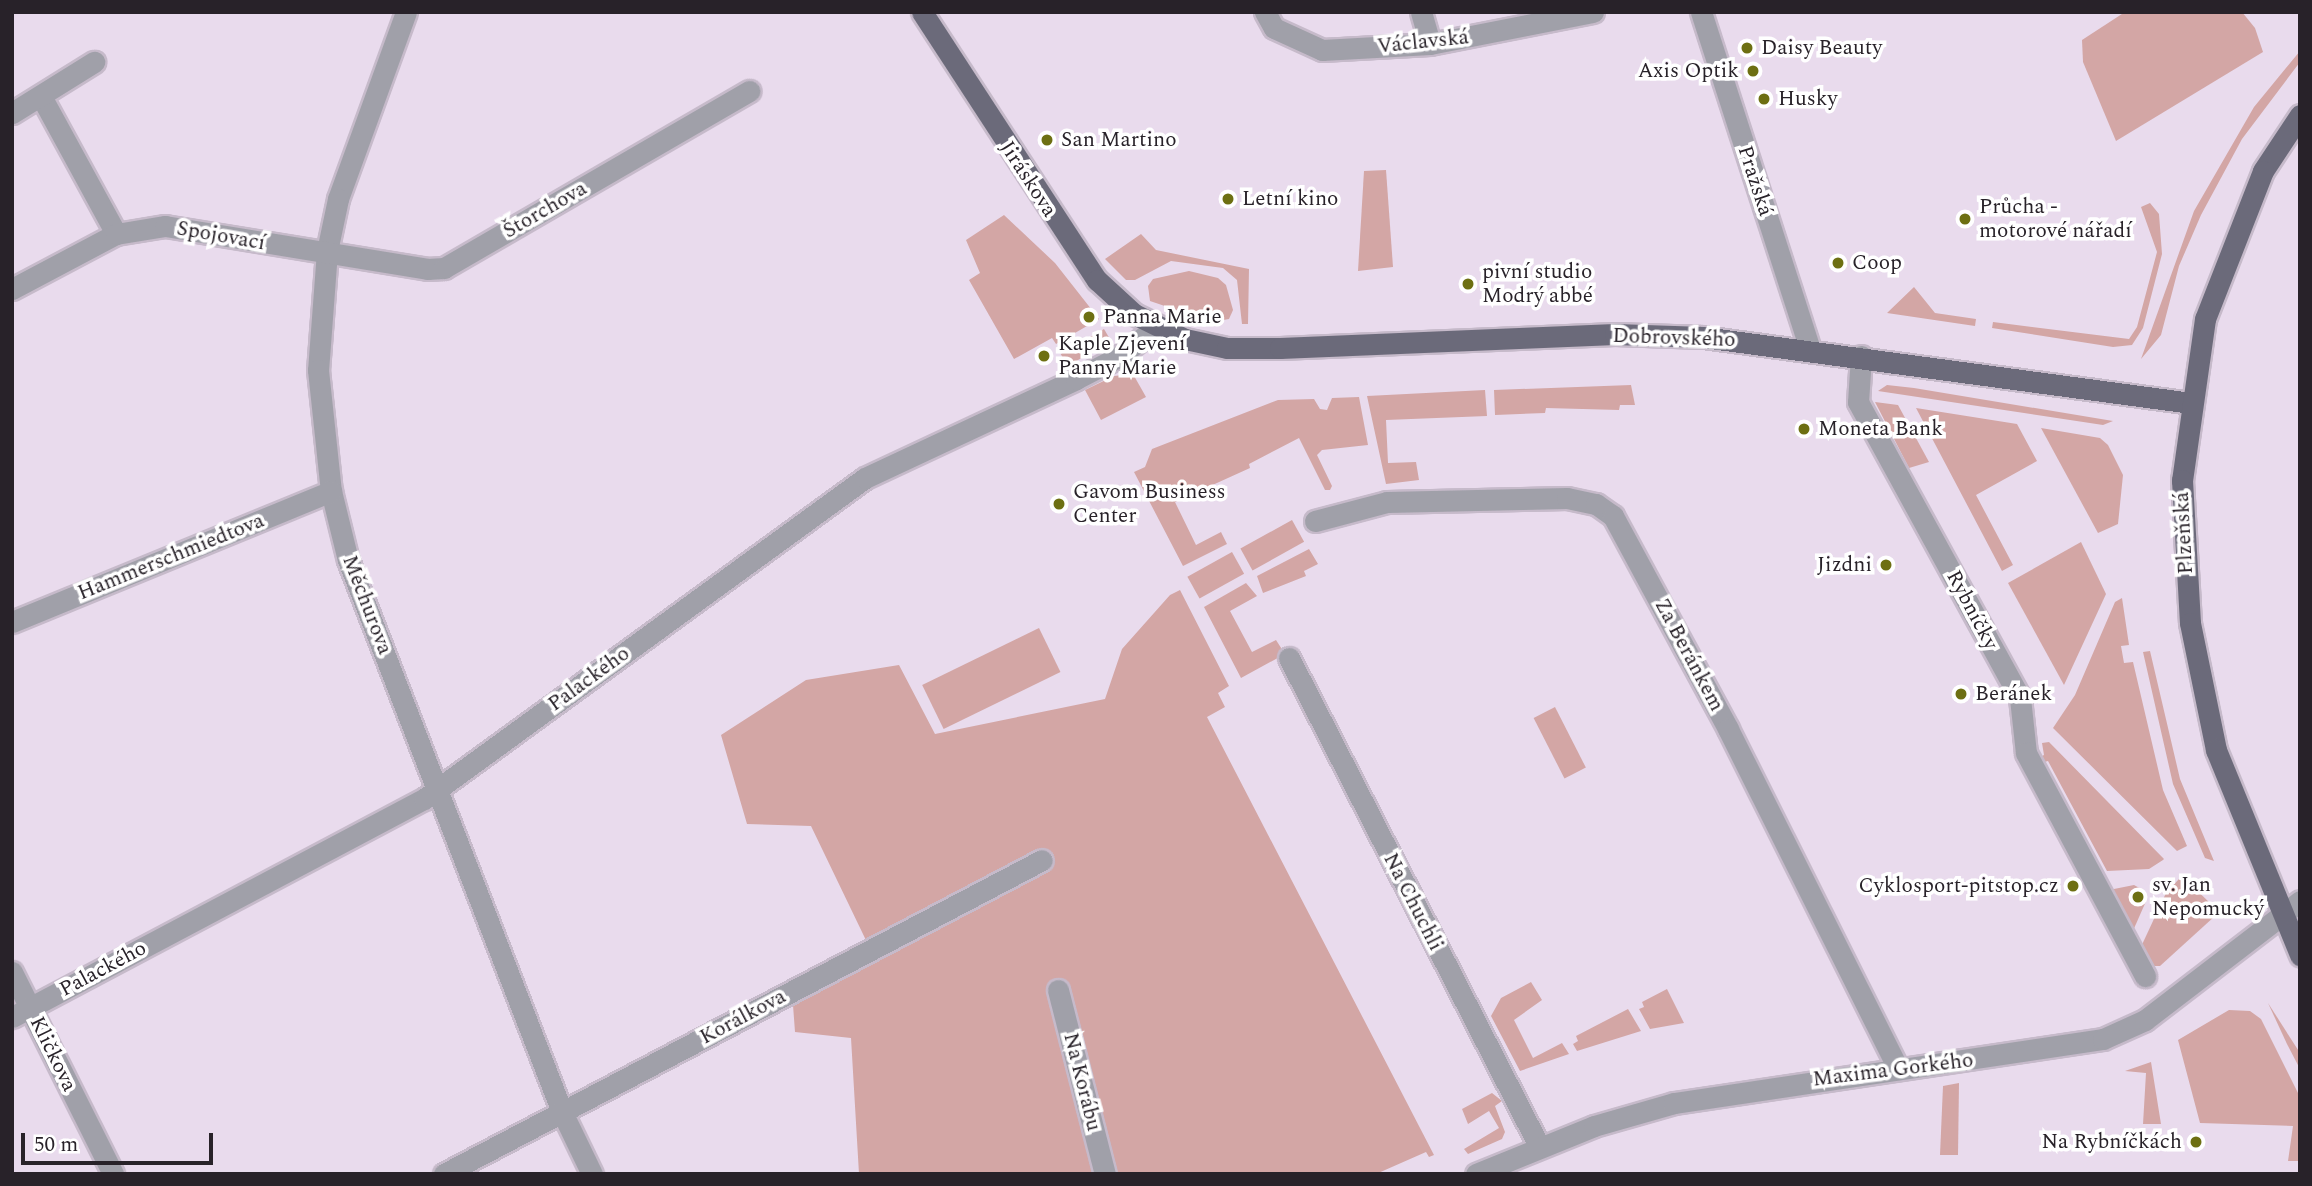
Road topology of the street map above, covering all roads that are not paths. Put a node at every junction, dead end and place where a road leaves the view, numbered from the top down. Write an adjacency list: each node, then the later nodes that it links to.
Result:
1 (406, 12): 14 (street, Měchurova)
2 (922, 12): 16 (main road, Jiráskova)
3 (1265, 12): 7 (street, Václavská)
4 (1422, 12): 7 (street)
5 (1593, 12): 7 (street, Václavská)
6 (1701, 12): 17 (street, Pražská)
7 (1430, 44)
8 (94, 62): 10 (street)
9 (749, 90): 14 (street, Štorchova)
10 (42, 98): 11 (street); 13 (street)
11 (12, 113)
12 (2300, 115): 19 (main road, Plzeňská)
13 (116, 234): 14 (street, Spojovací); 15 (street, Spojovací)
14 (327, 251): 20 (street, Měchurova)
15 (12, 289)
16 (1156, 327): 17 (main road, Dobrovského); 24 (street, Palackého)
17 (1811, 349): 18 (main road, Dobrovského)
18 (1861, 356): 19 (main road, Dobrovského); 30 (street, Rybníčky)
19 (2191, 403): 27 (main road, Plzeňská)
20 (331, 491): 22 (street, Hammerschmiedtova); 24 (street, Měchurova)
21 (1315, 521): 33 (street, Za Beránkem)
22 (12, 622)
23 (1289, 658): 35 (street, Na Chuchli)
24 (437, 789): 32 (street, Palackého); 34 (street, Měchurova)
25 (1042, 860): 34 (street, Korálkova)
26 (2300, 901): 27 (street, Maxima Gorkého)
27 (2282, 913): 28 (main road, Plzeňská); 33 (street, Maxima Gorkého)
28 (2300, 955)
29 (12, 972): 32 (street, Kličkova)
30 (2145, 976)
31 (1058, 990): 39 (street, Na Korábu)
32 (21, 1013): 36 (street, Kličkova)
33 (1898, 1069): 35 (street, Maxima Gorkého)
34 (562, 1112): 37 (street, Korálkova); 38 (street, Měchurova)
35 (1539, 1146): 40 (street, Maxima Gorkého)
36 (113, 1174)
37 (444, 1174)
38 (593, 1174)
39 (1105, 1174)
40 (1476, 1174)

